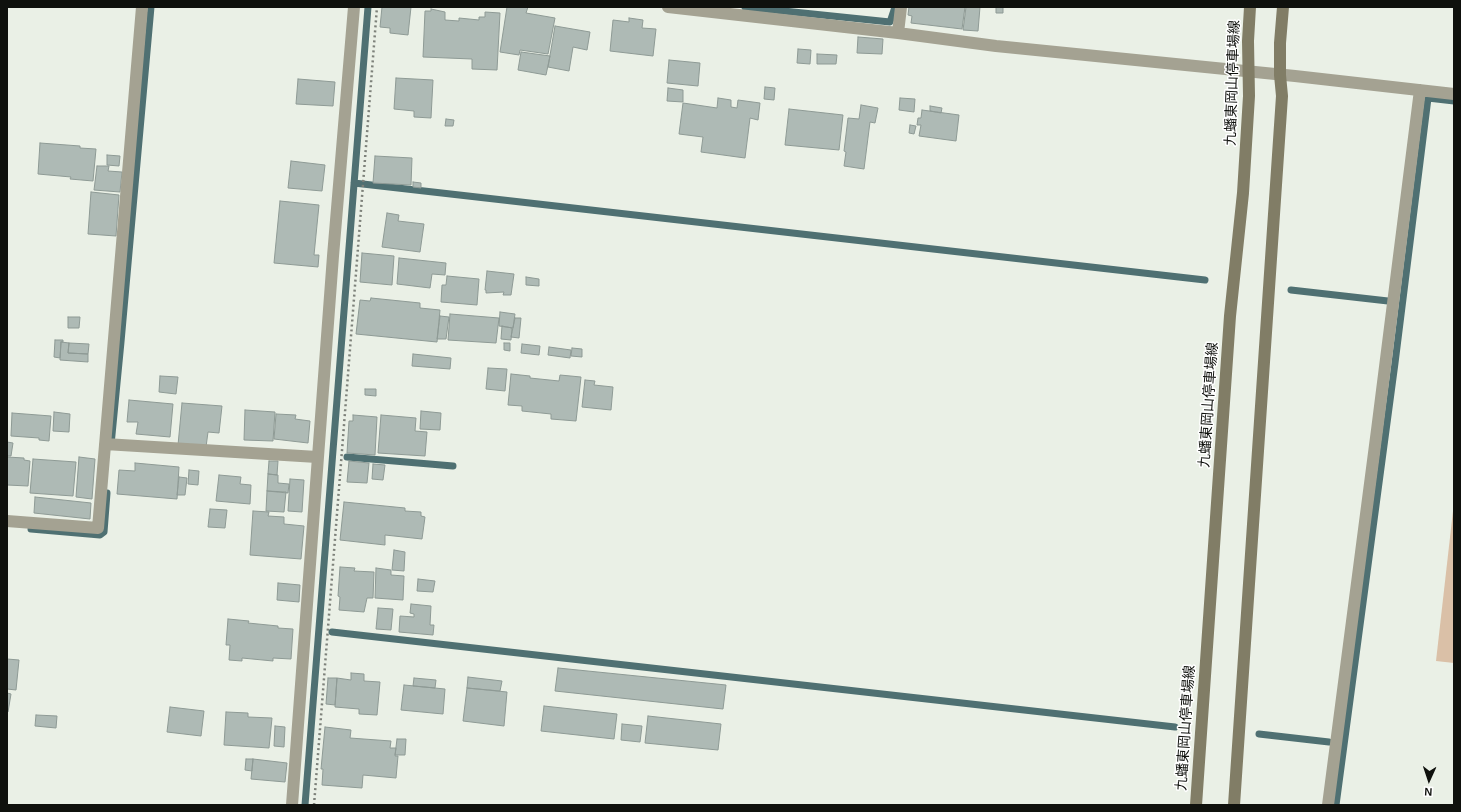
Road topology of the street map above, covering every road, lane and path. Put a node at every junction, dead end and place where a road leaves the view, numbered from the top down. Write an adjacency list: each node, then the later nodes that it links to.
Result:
1 (142, 7): 13 (street)
2 (354, 7): 14 (street)
3 (378, 7): 17 (path)
4 (668, 7): 8 (street)
5 (901, 7): 8 (street)
6 (1250, 7): 9 (main road, 九蟠東岡山停車場線)
7 (1283, 7): 10 (main road)
8 (898, 33): 9 (street)
9 (1248, 71): 10 (street); 18 (main road, 九蟠東岡山停車場線)
10 (1280, 75): 11 (street); 19 (main road)
11 (1420, 90): 12 (street); 20 (street)
12 (1454, 94)
13 (110, 444): 14 (street); 15 (street)
14 (318, 457): 16 (street)
15 (7, 521)
16 (292, 805)
17 (314, 805)
18 (1196, 805)
19 (1234, 805)
20 (1328, 805)

